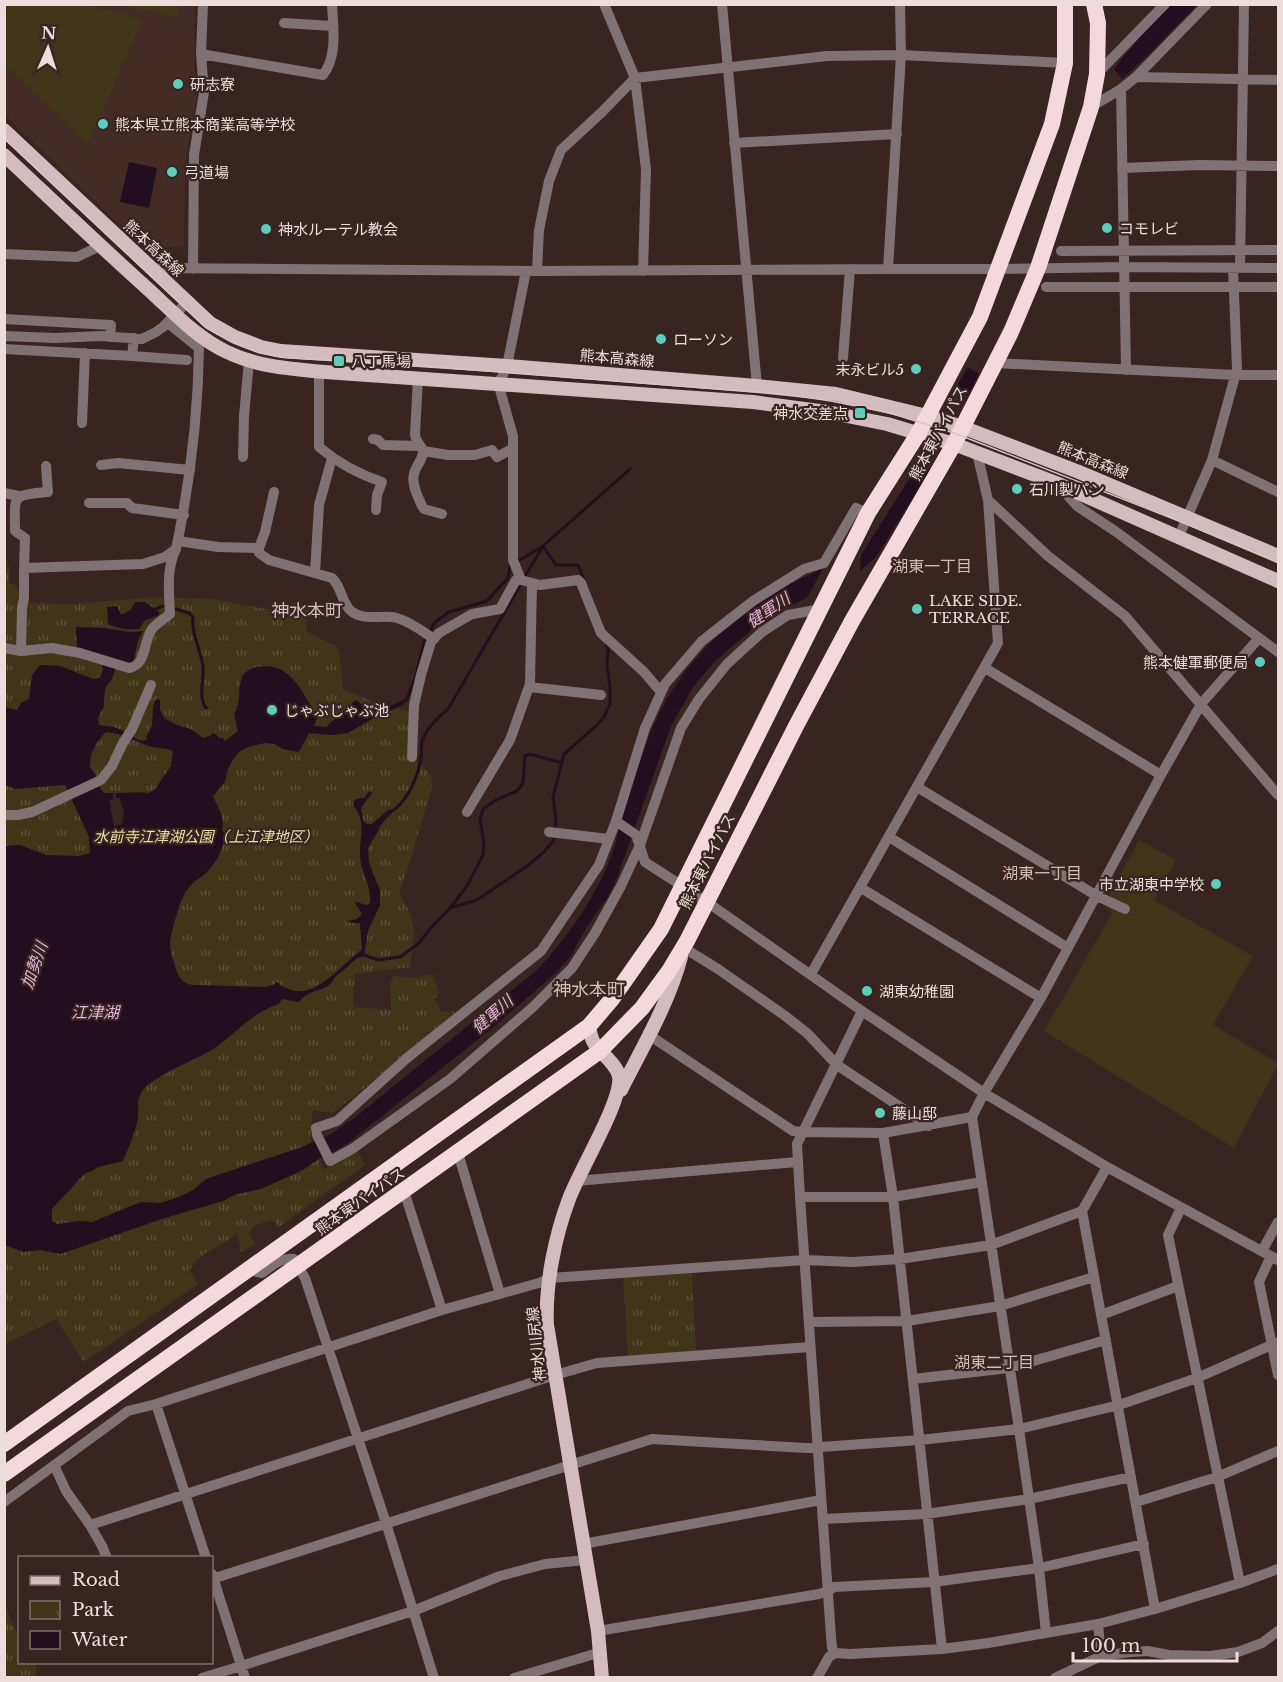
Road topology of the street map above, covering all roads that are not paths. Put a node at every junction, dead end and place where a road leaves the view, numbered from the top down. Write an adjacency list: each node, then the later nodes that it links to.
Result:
1 (203, 4): 13 (street)
2 (332, 4): 12 (street)
3 (604, 4): 19 (street)
4 (722, 4): 16 (street)
5 (900, 4): 14 (street)
6 (1065, 4): 15 (highway, 熊本東バイパス)
7 (1094, 4): 17 (highway, 熊本東バイパス)
8 (1165, 4): 17 (street)
9 (1207, 4): 18 (street)
10 (1244, 4): 20 (street)
11 (284, 23): 12 (street)
12 (333, 26): 13 (street)
13 (201, 54): 43 (street)
14 (901, 55): 15 (street); 16 (street); 25 (street)
15 (1065, 63): 45 (highway, 熊本東バイパス)
16 (727, 67): 19 (street); 26 (street)
17 (1098, 74): 23 (highway, 熊本東バイパス)
18 (1136, 77): 20 (street); 22 (street)
19 (635, 78): 46 (street); 48 (street)
20 (1243, 80): 21 (street); 28 (street)
21 (1278, 80)
22 (1121, 89): 23 (street); 30 (street)
23 (1091, 107): 40 (highway, 熊本東バイパス)
24 (4, 130): 38 (main road, 熊本高森線)
25 (897, 134): 26 (street); 39 (street)
26 (734, 143): 47 (street)
27 (4, 155): 31 (main road)
28 (1241, 165): 29 (street); 30 (street); 33 (street)
29 (1278, 166)
30 (1122, 168): 32 (street)
31 (100, 246): 36 (street); 54 (main road)
32 (1123, 250): 33 (street); 35 (street); 37 (street)
33 (1241, 250): 34 (street); 41 (street)
34 (1278, 250)
35 (1061, 251)
36 (4, 254)
37 (1124, 267): 40 (street); 41 (street); 50 (street)
38 (151, 268): 43 (street); 53 (main road, 熊本高森線)
39 (888, 268): 44 (street); 45 (street)
40 (1038, 268): 45 (street); 65 (highway, 熊本東バイパス)
41 (1237, 268): 42 (street); 51 (street)
42 (1278, 268)
43 (193, 269): 48 (street)
44 (850, 269): 47 (street); 62 (street)
45 (999, 269): 74 (highway, 熊本東バイパス)
46 (644, 270): 47 (street); 48 (street)
47 (747, 270): 73 (street)
48 (531, 271): 66 (street)
49 (1046, 287): 50 (street)
50 (1124, 287): 51 (street); 67 (street)
51 (1234, 287): 52 (street); 69 (street)
52 (1278, 287)
53 (187, 302): 54 (street); 66 (main road, 熊本高森線)
54 (172, 319): 58 (street); 64 (main road); 88 (street)
55 (4, 320): 57 (street)
56 (4, 336): 57 (street)
57 (110, 337): 58 (street)
58 (134, 338): 61 (street)
59 (4, 349): 60 (street)
60 (85, 353): 61 (street); 75 (street)
61 (132, 356): 63 (street)
62 (843, 358)
63 (187, 360)
64 (249, 361): 68 (main road); 83 (street)
65 (996, 363): 67 (street); 76 (highway, 熊本東バイパス)
66 (507, 366): 72 (street); 73 (main road, 熊本高森線)
67 (1126, 370): 69 (street)
68 (319, 371): 71 (main road); 84 (street)
69 (1235, 375): 70 (street); 85 (street)
70 (1278, 375)
71 (418, 378): 72 (main road); 80 (street)
72 (498, 383): 77 (main road); 81 (street)
73 (757, 386): 74 (main road, 熊本高森線)
74 (927, 416): 76 (main road, 熊本高森線); 77 (highway, 熊本東バイパス)
75 (82, 423)
76 (962, 427): 79 (highway, 熊本東バイパス); 100 (main road, 熊本高森線)
77 (918, 434): 79 (main road); 97 (highway, 熊本東バイパス)
78 (373, 439): 80 (street)
79 (954, 444): 82 (main road); 135 (highway, 熊本東バイパス)
80 (421, 449): 81 (street); 99 (street)
81 (512, 449): 108 (street)
82 (977, 453): 89 (main road); 94 (street)
83 (243, 457)
84 (332, 458): 96 (street); 106 (street)
85 (1212, 460): 91 (street); 100 (street)
86 (101, 465): 88 (street)
87 (46, 466): 93 (street)
88 (190, 470): 98 (street)
89 (1056, 483): 101 (main road); 110 (street)
90 (274, 492): 103 (street)
91 (1278, 492)
92 (4, 493): 93 (street)
93 (19, 496): 105 (street)
94 (988, 500): 115 (street); 120 (street)
95 (89, 503): 98 (street)
96 (376, 510)
97 (868, 513): 109 (highway, 熊本東バイパス); 118 (street)
98 (184, 514): 102 (street)
99 (442, 514)
100 (1187, 516): 101 (street); 104 (main road, 熊本高森線)
101 (1179, 536): 107 (main road)
102 (177, 545): 103 (street); 105 (street); 113 (street)
103 (259, 548): 106 (street)
104 (1278, 556)
105 (24, 568): 113 (street)
106 (315, 573): 111 (street)
107 (1278, 580)
108 (527, 581): 111 (street); 117 (street); 118 (street)
109 (821, 609): 131 (street); 132 (highway, 熊本東バイパス)
110 (1259, 638): 114 (street); 120 (street)
111 (434, 639): 121 (street)
112 (4, 648): 113 (street)
113 (21, 651)
114 (1278, 652)
115 (986, 668): 122 (street); 123 (street)
116 (151, 685): 126 (street)
117 (529, 687): 119 (street); 125 (street)
118 (661, 692): 127 (street)
119 (601, 695)
120 (1201, 704): 122 (street); 124 (street)
121 (412, 757)
122 (1161, 775): 134 (street)
123 (917, 788): 129 (street); 134 (street)
124 (1278, 795)
125 (467, 812)
126 (4, 815)
127 (616, 821): 130 (street); 131 (street)
128 (549, 832): 130 (street)
129 (889, 837): 133 (street); 138 (street)
130 (609, 839): 131 (street)
131 (638, 840): 132 (street)
132 (682, 887): 135 (street); 142 (highway, 熊本東バイパス)
133 (861, 888): 139 (street); 140 (street)
134 (1096, 896): 136 (street); 138 (street)
135 (707, 902): 137 (highway, 熊本東バイパス); 139 (street)
136 (1125, 909)
137 (685, 944): 143 (main road); 144 (highway, 熊本東バイパス); 145 (street)
138 (1068, 948): 140 (street)
139 (811, 974): 141 (street)
140 (1041, 998): 146 (street)
141 (862, 1011): 145 (street); 146 (street)
142 (589, 1026): 144 (main road, 神水川尻線); 168 (highway, 熊本東バイパス)
143 (649, 1035): 147 (main road); 150 (street)
144 (600, 1051): 147 (main road, 神水川尻線); 152 (highway, 熊本東バイパス)
145 (837, 1065): 149 (street); 150 (street)
146 (984, 1093): 148 (street); 154 (street)
147 (613, 1105): 155 (main road, 神水川尻線)
148 (972, 1117): 149 (street); 156 (street)
149 (929, 1126): 151 (street)
150 (802, 1132): 151 (street); 153 (street)
151 (883, 1133): 159 (street)
152 (458, 1153): 157 (highway, 熊本東バイパス); 172 (street)
153 (797, 1162): 155 (street); 158 (street)
154 (1107, 1167): 160 (street); 161 (street)
155 (576, 1181): 170 (main road, 神水川尻線)
156 (982, 1182): 159 (street); 163 (street)
157 (404, 1191): 167 (highway, 熊本東バイパス); 174 (street)
158 (800, 1197): 159 (street); 166 (street)
159 (893, 1197): 165 (street)
160 (1181, 1208): 164 (street); 171 (street)
161 (1082, 1211): 163 (street); 169 (street)
162 (1278, 1222): 164 (street)
163 (991, 1245): 165 (street); 173 (street)
164 (1271, 1256): 179 (street)
165 (900, 1259): 166 (street); 176 (street)
166 (804, 1260): 170 (street); 177 (street)
167 (299, 1266): 168 (street); 181 (street); 187 (highway, 熊本東バイパス)
168 (248, 1270): 194 (highway, 熊本東バイパス)
169 (1094, 1277): 173 (street); 175 (street)
170 (550, 1278): 172 (street); 183 (main road, 神水川尻線)
171 (1178, 1286): 175 (street); 185 (street)
172 (500, 1294): 174 (street)
173 (1000, 1306): 176 (street); 182 (street)
174 (442, 1310): 181 (street)
175 (1101, 1315): 178 (street)
176 (907, 1321): 177 (street); 186 (street)
177 (809, 1322): 180 (street)
178 (1106, 1340): 182 (street); 189 (street)
179 (1275, 1344): 184 (street); 185 (street)
180 (810, 1347): 183 (street); 195 (street)
181 (328, 1348): 188 (street); 192 (street)
182 (1009, 1368): 186 (street); 191 (street)
183 (555, 1375): 192 (street); 197 (main road, 神水川尻線)
184 (1278, 1375)
185 (1197, 1378): 189 (street); 201 (street)
186 (914, 1379): 193 (street)
187 (116, 1396): 190 (street); 199 (highway, 熊本東バイパス)
188 (156, 1404): 190 (street); 202 (street)
189 (1119, 1406): 191 (street); 200 (street)
190 (128, 1411): 198 (street)
191 (1019, 1429): 193 (street); 203 (street)
192 (357, 1439): 202 (street); 209 (street)
193 (920, 1440): 195 (street); 207 (street)
194 (4, 1444)
195 (818, 1447): 197 (street); 204 (street)
196 (1278, 1451): 201 (street)
197 (569, 1464): 209 (street); 211 (main road, 神水川尻線)
198 (54, 1465): 205 (street); 210 (street)
199 (4, 1474)
200 (1131, 1477): 203 (street); 206 (street)
201 (1217, 1477): 206 (street); 221 (street)
202 (186, 1493): 210 (street); 214 (street)
203 (1029, 1499): 207 (street); 216 (street)
204 (821, 1500): 208 (street); 211 (street)
205 (4, 1502)
206 (1136, 1502): 212 (street)
207 (926, 1514): 208 (street); 220 (street)
208 (823, 1519): 222 (street)
209 (386, 1523): 218 (street); 224 (street)
210 (90, 1525): 213 (street)
211 (583, 1544): 215 (main road, 神水川尻線)
212 (1144, 1544): 216 (street); 223 (street)
213 (107, 1556)
214 (206, 1556)
215 (586, 1560): 224 (street); 226 (main road, 神水川尻線)
216 (1039, 1568): 220 (street); 228 (street)
217 (1278, 1569): 221 (street)
218 (213, 1577)
219 (213, 1580): 233 (street)
220 (934, 1582): 222 (street); 229 (street)
221 (1240, 1583): 223 (street)
222 (828, 1592): 226 (street); 231 (street)
223 (1155, 1609): 225 (street)
224 (413, 1611): 233 (street); 235 (street)
225 (1098, 1624): 228 (street); 232 (street)
226 (598, 1631): 230 (main road, 神水川尻線)
227 (1278, 1631): 232 (street)
228 (1047, 1633): 229 (street)
229 (942, 1649): 231 (street)
230 (601, 1652): 236 (street); 237 (main road, 神水川尻線)
231 (835, 1653): 238 (street)
232 (1101, 1656): 239 (street)
233 (243, 1672): 234 (street)
234 (202, 1677)
235 (434, 1677)
236 (514, 1677)
237 (602, 1677)
238 (817, 1677)
239 (1055, 1677)

